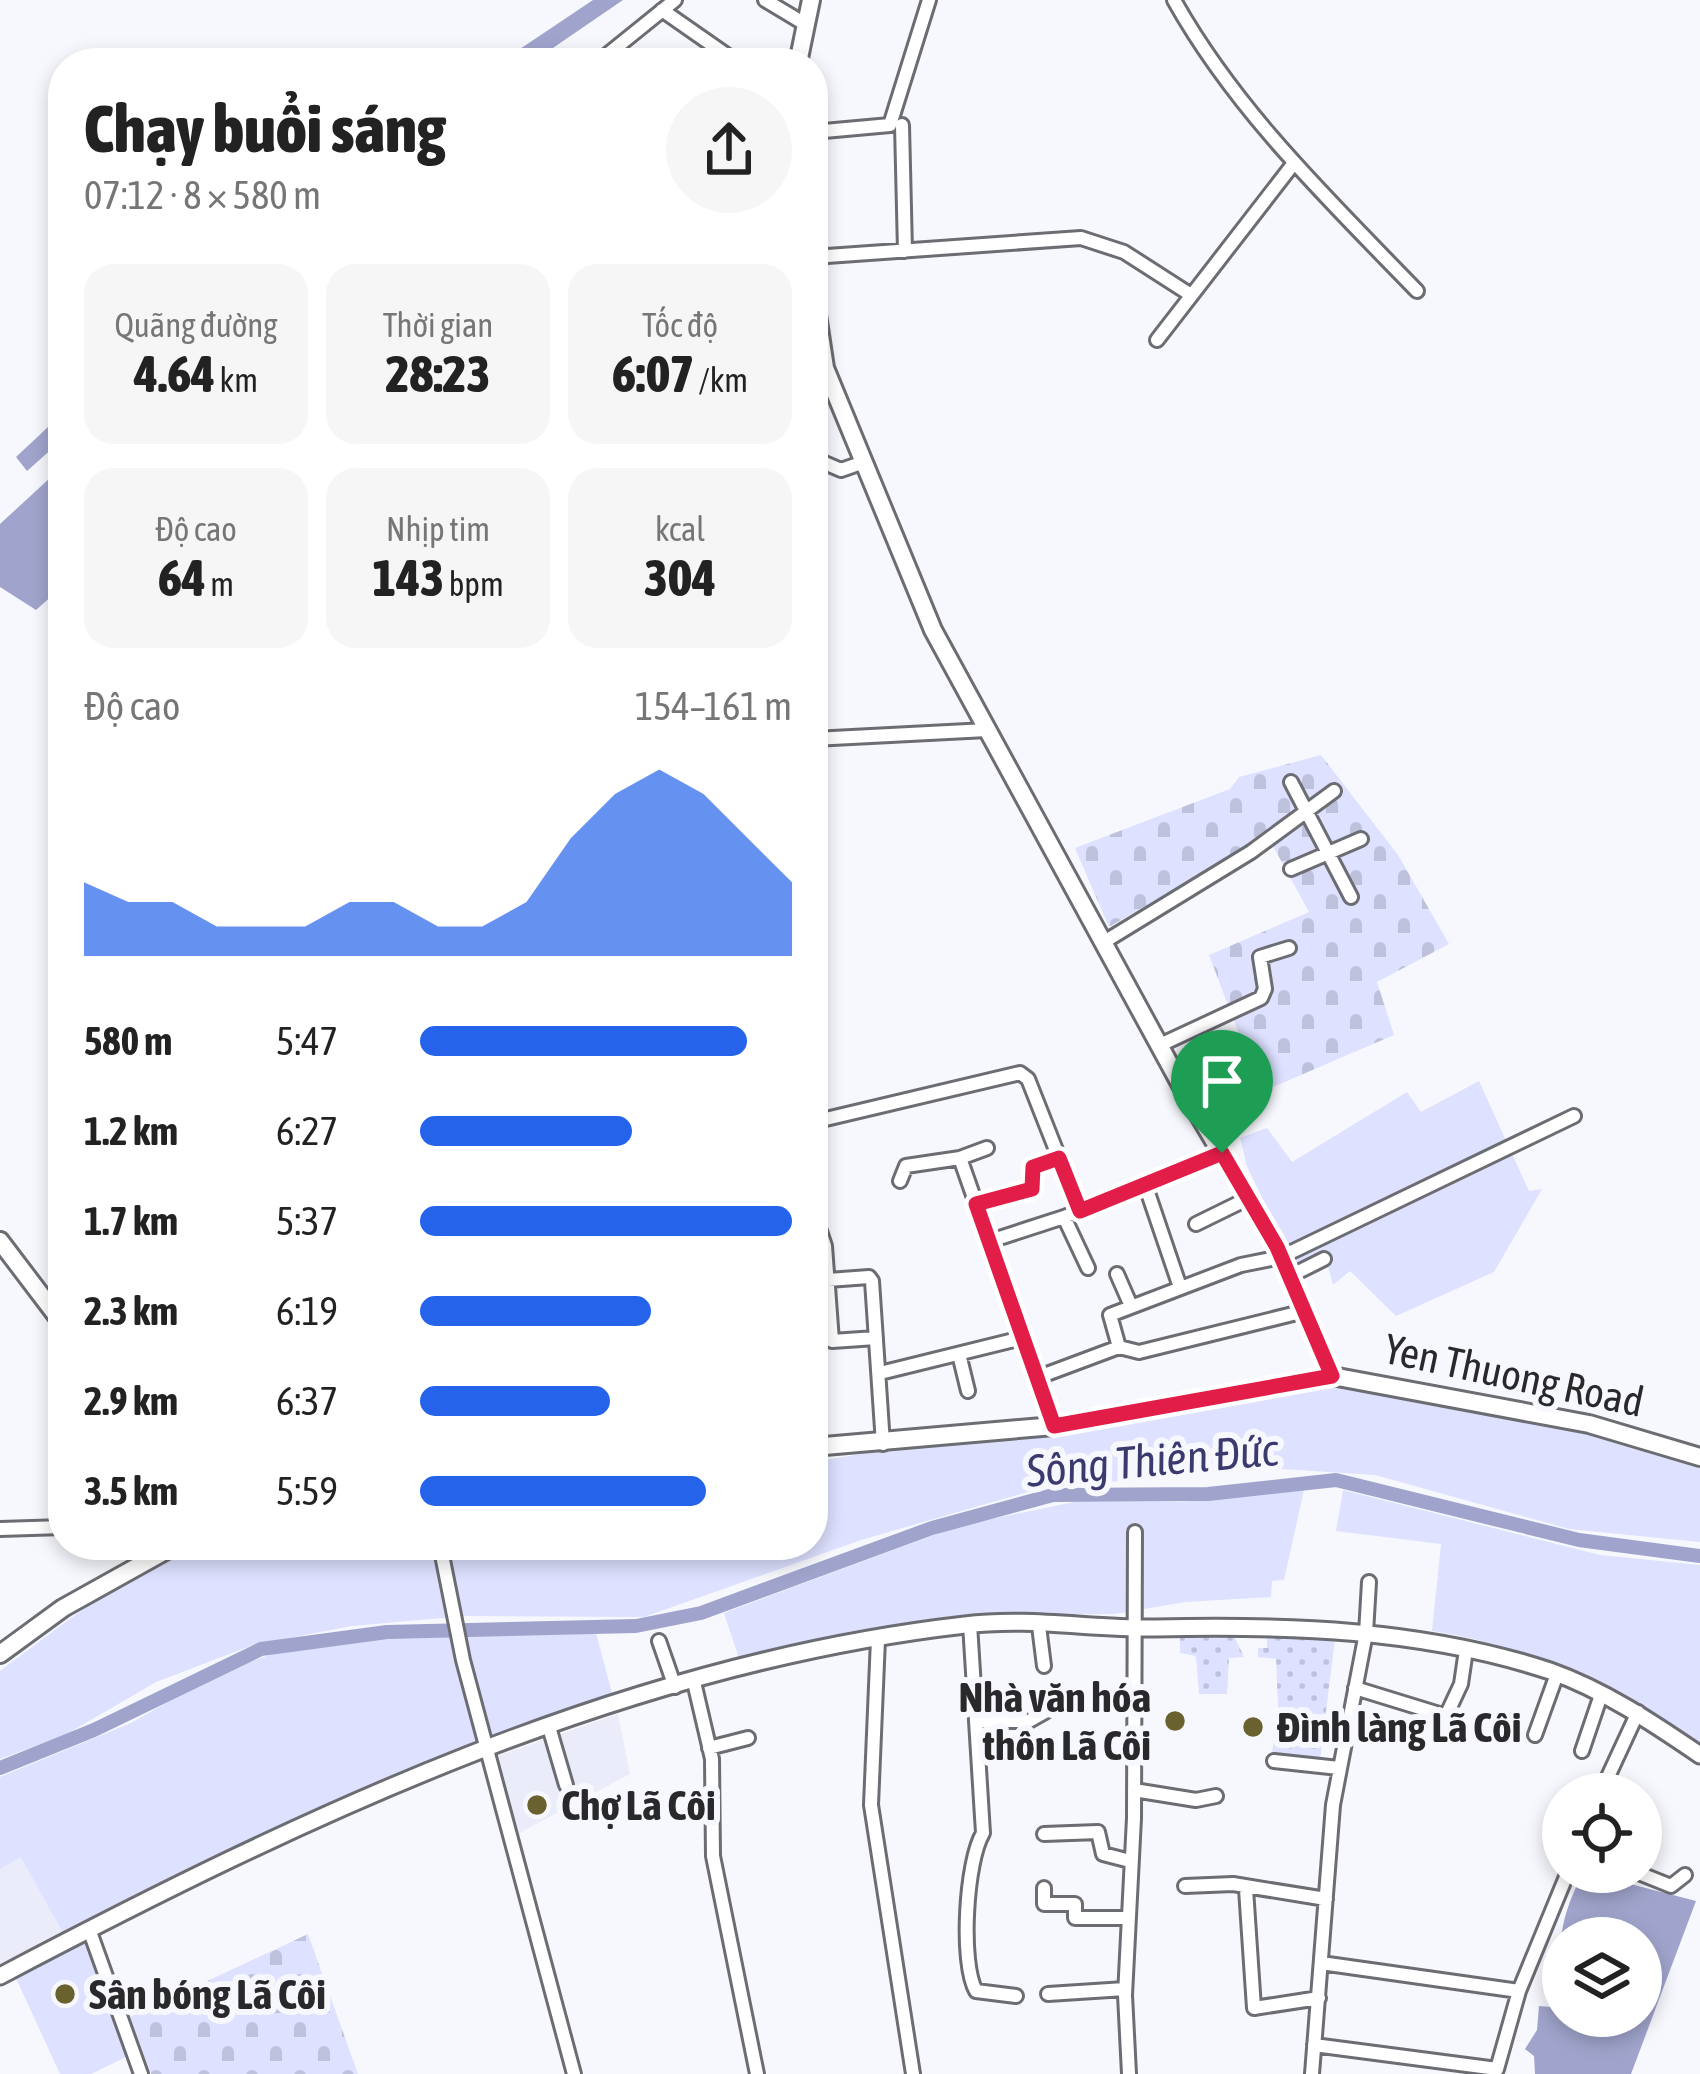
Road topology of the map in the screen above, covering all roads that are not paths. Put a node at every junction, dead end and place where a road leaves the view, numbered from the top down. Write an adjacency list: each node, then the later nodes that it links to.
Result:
1 (675, 0): 6 (street)
2 (765, 0): 7 (street)
3 (811, 0): 7 (main road)
4 (929, 0): 12 (street)
5 (1174, 0): 13 (street)
6 (662, 10): 8 (street); 9 (street)
7 (805, 24): 10 (main road)
8 (615, 48)
9 (716, 48)
10 (801, 48)
11 (902, 124): 14 (street)
12 (828, 130)
13 (1294, 163): 16 (street); 17 (street)
14 (905, 251): 15 (street); 17 (street)
15 (828, 256)
16 (1417, 291)
17 (1190, 295): 18 (street)
18 (1157, 340)
19 (828, 375): 20 (main road)
20 (864, 462): 21 (street); 22 (main road)
21 (828, 464)
22 (987, 730): 23 (street); 31 (main road)
23 (828, 739)
24 (1291, 782): 26 (street)
25 (1334, 790): 26 (street)
26 (1305, 813): 28 (street); 31 (street)
27 (1361, 839): 28 (street)
28 (1327, 853): 29 (street); 30 (street)
29 (1291, 869)
30 (1351, 897)
31 (1104, 942): 33 (main road)
32 (1289, 948): 33 (street)
33 (1167, 1042): 37 (main road)
34 (1574, 1116): 49 (street)
35 (828, 1118): 39 (street)
36 (987, 1148): 38 (street)
37 (1222, 1153): 41 (street); 42 (main road)
38 (960, 1158): 40 (street); 43 (street)
39 (1059, 1158): 43 (street); 44 (street)
40 (900, 1181)
41 (1145, 1184): 44 (street); 55 (street)
42 (1249, 1198): 46 (street); 49 (main road)
43 (976, 1204): 48 (street)
44 (1080, 1211): 45 (street)
45 (1064, 1217): 48 (street); 51 (street)
46 (1196, 1223)
47 (0, 1241): 56 (main road)
48 (986, 1242): 60 (street)
49 (1281, 1257): 53 (main road); 55 (street)
50 (1324, 1258): 53 (street)
51 (1088, 1268)
52 (1117, 1274): 57 (street)
53 (1290, 1276): 58 (main road)
54 (828, 1280): 59 (street); 59 (street)
55 (1180, 1287): 57 (street)
56 (48, 1304)
57 (1131, 1306): 61 (street)
58 (1305, 1311): 61 (street); 64 (main road)
59 (876, 1338): 63 (street)
60 (1022, 1338): 62 (street); 65 (street)
61 (1119, 1346): 65 (street)
62 (959, 1354): 63 (street); 66 (street)
63 (880, 1373): 68 (street)
64 (1332, 1376): 67 (main road, Yen Thuong Road); 70 (main road, Yen Thuong Road)
65 (1036, 1378): 67 (street)
66 (968, 1391)
67 (1054, 1426): 68 (main road, Yen Thuong Road)
68 (883, 1444): 69 (main road, Yen Thuong Road)
69 (828, 1446)
70 (1700, 1456)
71 (48, 1527): 72 (street)
72 (0, 1529)
73 (1135, 1532): 79 (street)
74 (149, 1560): 84 (main road)
75 (443, 1560): 98 (street)
76 (1369, 1582): 80 (street)
77 (970, 1624): 78 (street); 81 (street); 93 (street)
78 (1039, 1626): 79 (street); 85 (street)
79 (1131, 1629): 80 (street); 105 (street)
80 (1366, 1633): 83 (street); 89 (street)
81 (878, 1639): 87 (street); 129 (street)
82 (659, 1641): 88 (street)
83 (1466, 1650): 86 (street); 89 (street)
84 (0, 1654)
85 (1044, 1666)
86 (1557, 1675): 91 (street); 95 (street)
87 (694, 1682): 88 (street); 97 (street)
88 (675, 1687): 94 (street)
89 (1354, 1688): 102 (street)
90 (1048, 1692): 93 (street)
91 (1601, 1695): 92 (street); 99 (street)
92 (1638, 1712): 100 (street); 103 (street)
93 (976, 1721): 123 (street)
94 (549, 1727): 98 (street); 104 (street)
95 (1535, 1735)
96 (748, 1738): 97 (street)
97 (709, 1748): 128 (street)
98 (486, 1749): 117 (street); 127 (street)
99 (1582, 1751)
100 (1700, 1755)
101 (1274, 1761): 102 (street)
102 (1340, 1768): 115 (street)
103 (1610, 1773)
104 (566, 1785)
105 (1134, 1790): 106 (street); 108 (street)
106 (1216, 1796)
107 (1044, 1834): 108 (street)
108 (1130, 1861): 116 (street)
109 (1685, 1875): 110 (street)
110 (1662, 1882)
111 (1185, 1886): 113 (street)
112 (1044, 1888): 116 (street)
113 (1246, 1888): 115 (street); 124 (street)
114 (1559, 1893): 121 (street)
115 (1326, 1898): 118 (street)
116 (1127, 1918): 120 (street)
117 (89, 1929): 119 (street); 126 (street)
118 (1322, 1963): 121 (street); 124 (street)
119 (0, 1976)
120 (1125, 1988): 122 (street); 130 (street)
121 (1520, 1990): 125 (street)
122 (1048, 1994)
123 (1016, 1996)
124 (1319, 1998): 125 (street)
125 (1314, 2045): 131 (street)
126 (141, 2074)
127 (574, 2074)
128 (757, 2074)
129 (913, 2074)
130 (1130, 2074)
131 (1312, 2074)

